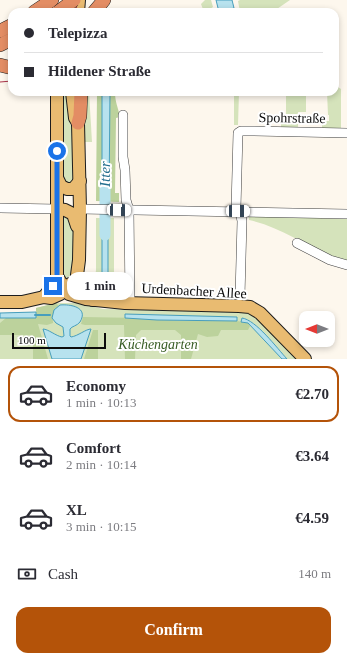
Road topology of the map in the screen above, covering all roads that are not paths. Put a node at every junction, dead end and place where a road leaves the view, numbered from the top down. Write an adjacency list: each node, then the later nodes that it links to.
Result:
1 (52, 0): 4 (highway)
2 (74, 0): 5 (highway, bridge)
3 (104, 0): 6 (highway)
4 (40, 8)
5 (63, 8)
6 (97, 8)
7 (57, 96): 13 (main road)
8 (72, 96): 11 (main road)
9 (81, 96): 11 (highway)
10 (123, 115): 18 (street)
11 (78, 123): 14 (main road)
12 (347, 133): 19 (street, Spohrstraße)
13 (57, 178): 14 (main road); 16 (main road)
14 (80, 181): 17 (main road)
15 (0, 208): 16 (street)
16 (57, 209): 21 (main road); 25 (main road)
17 (80, 209): 18 (street); 21 (main road)
18 (129, 210): 19 (street); 31 (street)
19 (238, 211): 20 (street); 27 (street)
20 (347, 214)
21 (79, 228): 24 (main road)
22 (297, 243): 23 (street)
23 (347, 265)
24 (77, 275): 26 (main road); 29 (main road)
25 (57, 276): 26 (main road); 28 (main road)
26 (65, 290): 28 (main road); 29 (main road, Urdenbacher Allee)
27 (240, 296)
28 (44, 297): 30 (main road)
29 (93, 300): 31 (main road, Urdenbacher Allee)
30 (0, 302)
31 (130, 303): 32 (main road, Urdenbacher Allee)
32 (305, 359)

